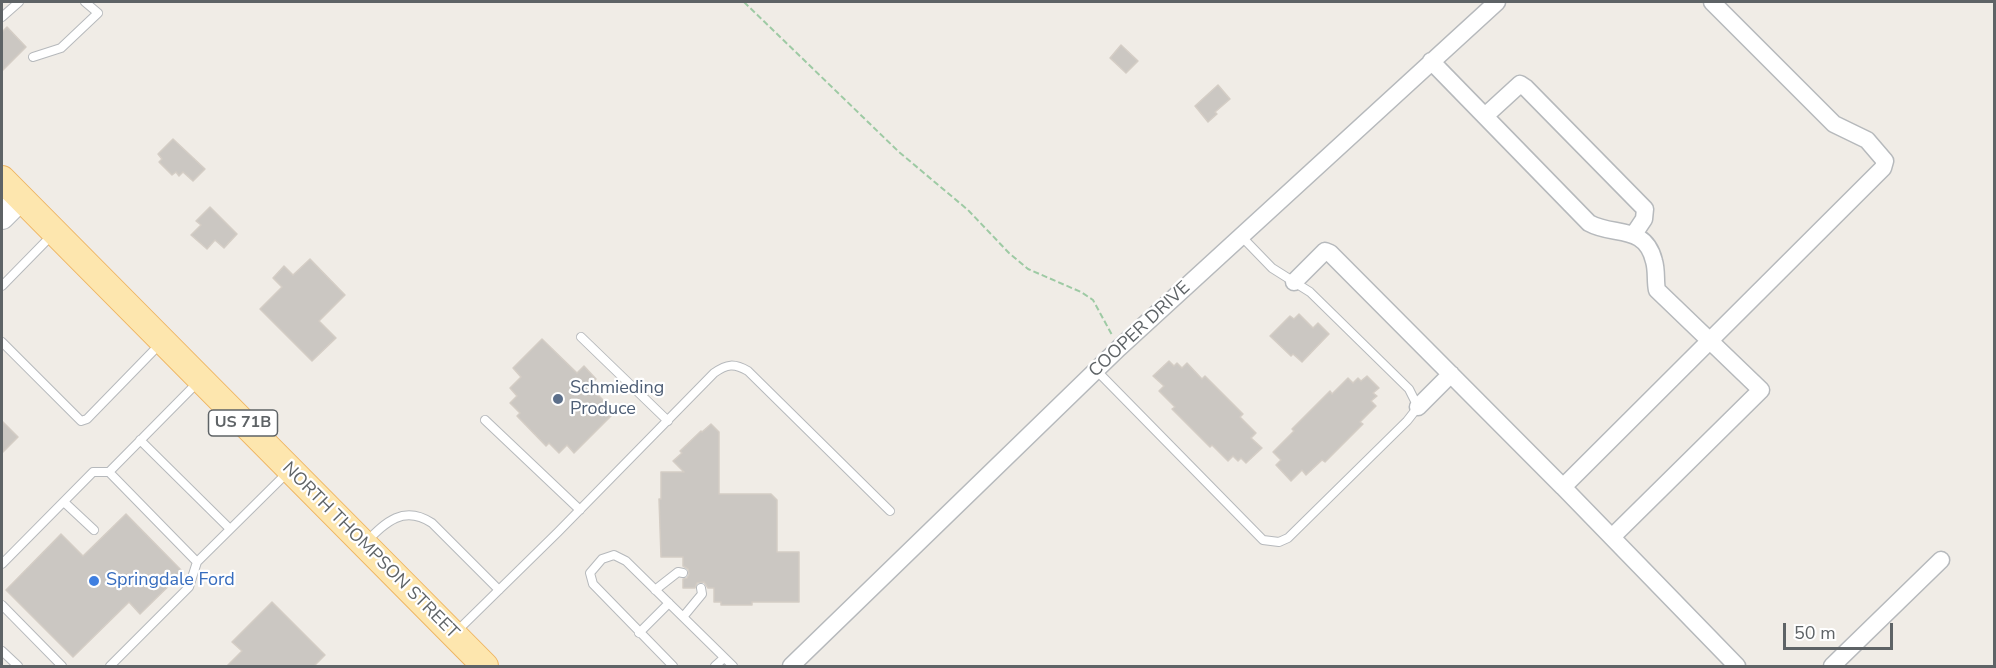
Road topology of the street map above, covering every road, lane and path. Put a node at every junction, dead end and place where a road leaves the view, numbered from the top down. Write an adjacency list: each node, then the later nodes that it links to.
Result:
1 (19, 2): 6 (lane)
2 (85, 2): 7 (lane)
3 (744, 2): 22 (path)
4 (1497, 2): 8 (street, COOPER DRIVE)
5 (1712, 2): 20 (street)
6 (2, 17)
7 (33, 57)
8 (1431, 61): 9 (street); 15 (street, COOPER DRIVE)
9 (1485, 116): 14 (street); 14 (street)
10 (2, 178): 11 (main road, NORTH THOMPSON STREET / US 71B)
11 (21, 198): 12 (street); 13 (main road, NORTH THOMPSON STREET / US 71B)
12 (2, 217)
13 (54, 232): 17 (lane); 19 (main road, NORTH THOMPSON STREET / US 71B)
14 (1634, 234): 20 (street)
15 (1241, 236): 16 (lane); 22 (street, COOPER DRIVE)
16 (1294, 282): 24 (street); 26 (lane)
17 (2, 286)
18 (581, 337): 28 (lane)
19 (163, 341): 21 (lane); 25 (main road, NORTH THOMPSON STREET / US 71B)
20 (1709, 341): 32 (street); 38 (street)
21 (2, 342)
22 (1119, 348): 23 (street, COOPER DRIVE)
23 (1096, 370): 26 (lane); 61 (street, COOPER DRIVE)
24 (1451, 374): 26 (street); 32 (street)
25 (200, 379): 29 (lane); 30 (main road, NORTH THOMPSON STREET / US 71B)
26 (1418, 407)
27 (485, 420): 34 (lane)
28 (668, 421): 34 (lane); 35 (lane)
29 (140, 440): 31 (lane); 36 (lane)
30 (290, 470): 36 (lane); 39 (main road, NORTH THOMPSON STREET / US 71B)
31 (109, 472): 33 (lane); 41 (lane)
32 (1563, 487): 38 (street)
33 (64, 502): 37 (lane); 42 (lane)
34 (580, 510): 45 (lane)
35 (890, 511)
36 (230, 529): 41 (lane)
37 (94, 530)
38 (1612, 537): 62 (street)
39 (363, 544): 45 (lane); 51 (main road, NORTH THOMPSON STREET / US 71B)
40 (1941, 560): 63 (street)
41 (197, 562): 56 (lane)
42 (2, 564)
43 (683, 573): 46 (lane)
44 (701, 588): 49 (lane)
45 (498, 590): 51 (lane)
46 (656, 590): 47 (lane); 50 (lane)
47 (669, 603): 49 (lane); 50 (lane)
48 (2, 605): 55 (lane)
49 (683, 617): 53 (lane)
50 (639, 633): 58 (lane)
51 (454, 635): 57 (main road, NORTH THOMPSON STREET / US 71B)
52 (2, 651): 54 (lane)
53 (724, 658): 59 (lane); 60 (lane)
54 (18, 666)
55 (62, 666)
56 (110, 666)
57 (485, 666)
58 (673, 666)
59 (715, 666)
60 (733, 666)
61 (791, 666)
62 (1737, 666)
63 (1832, 666)

